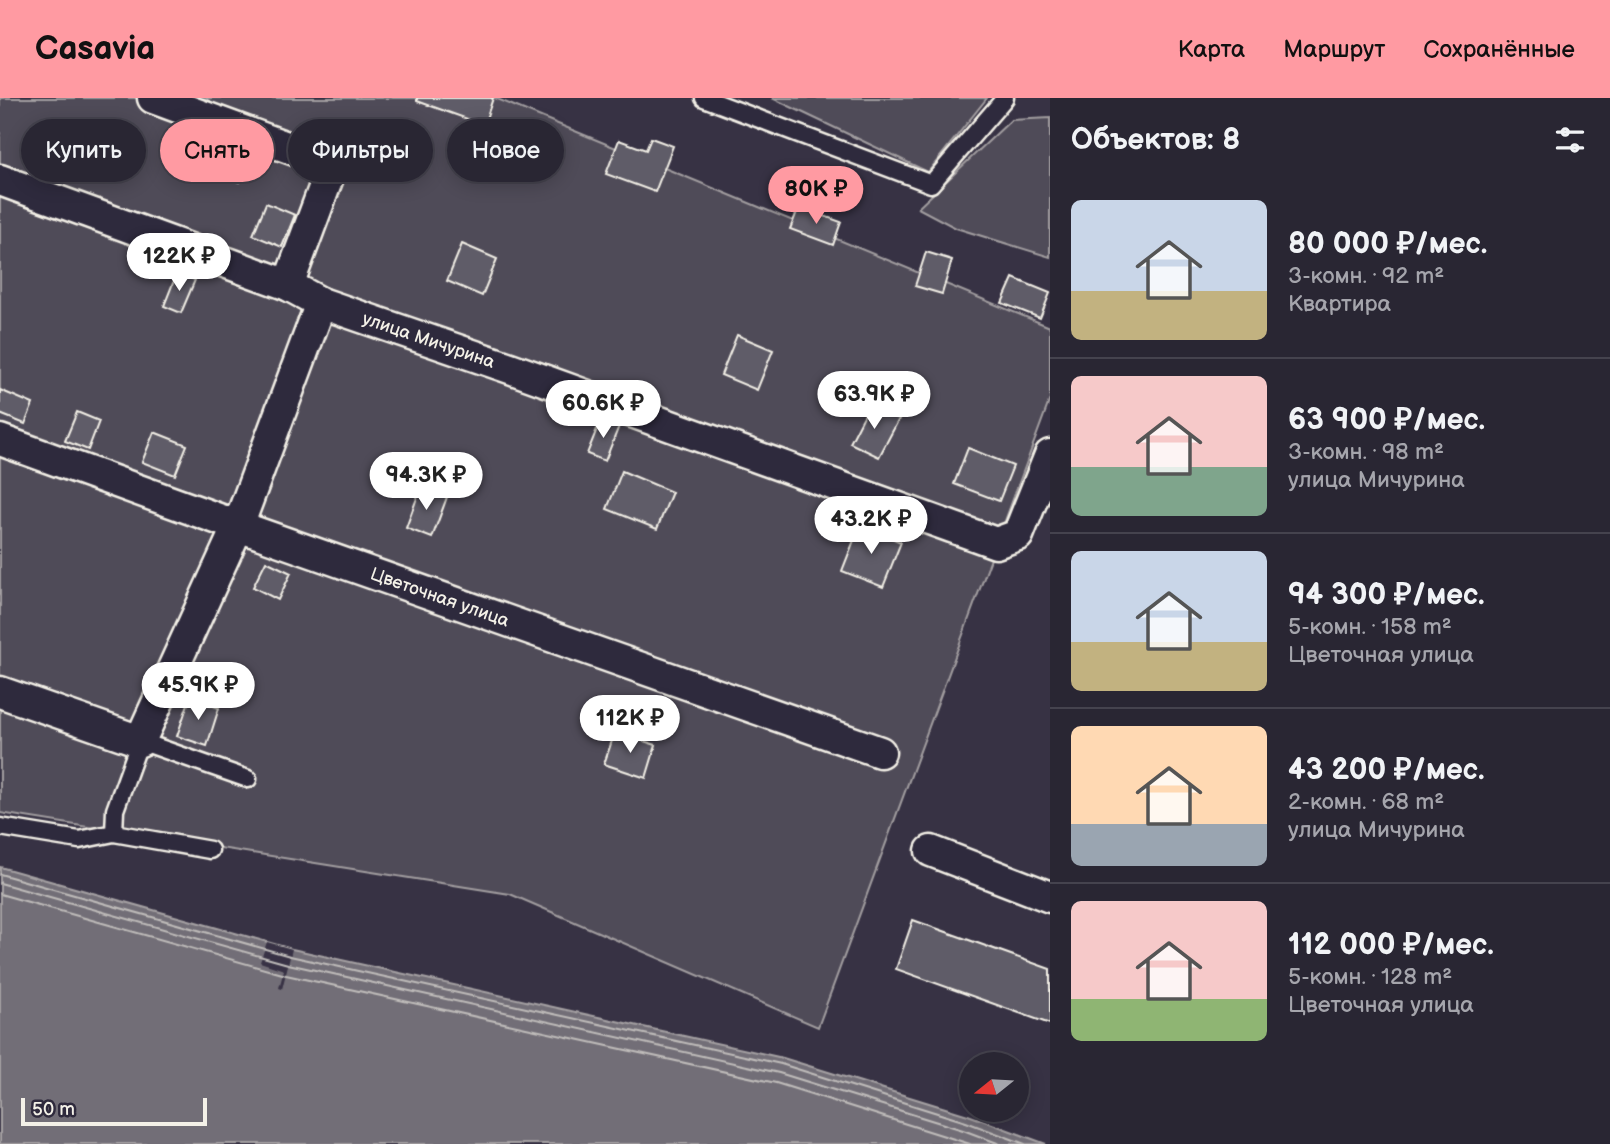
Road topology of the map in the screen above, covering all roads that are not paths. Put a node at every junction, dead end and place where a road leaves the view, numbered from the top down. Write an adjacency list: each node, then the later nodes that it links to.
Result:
1 (153, 98): 5 (street)
2 (704, 98): 3 (lane)
3 (1005, 98)
4 (0, 180): 5 (street, улица Мичурина)
5 (288, 285): 6 (street, улица Мичурина)
6 (321, 303): 8 (street, улица Мичурина); 9 (street)
7 (0, 440): 9 (street, Цветочная улица)
8 (1050, 455)
9 (237, 526): 11 (street); 12 (street, Цветочная улица)
10 (0, 692): 11 (street)
11 (140, 741): 13 (lane); 15 (lane)
12 (880, 752)
13 (248, 779)
14 (0, 827): 15 (lane)
15 (114, 833): 16 (lane)
16 (210, 850)
17 (931, 851): 18 (street)
18 (1050, 897)

